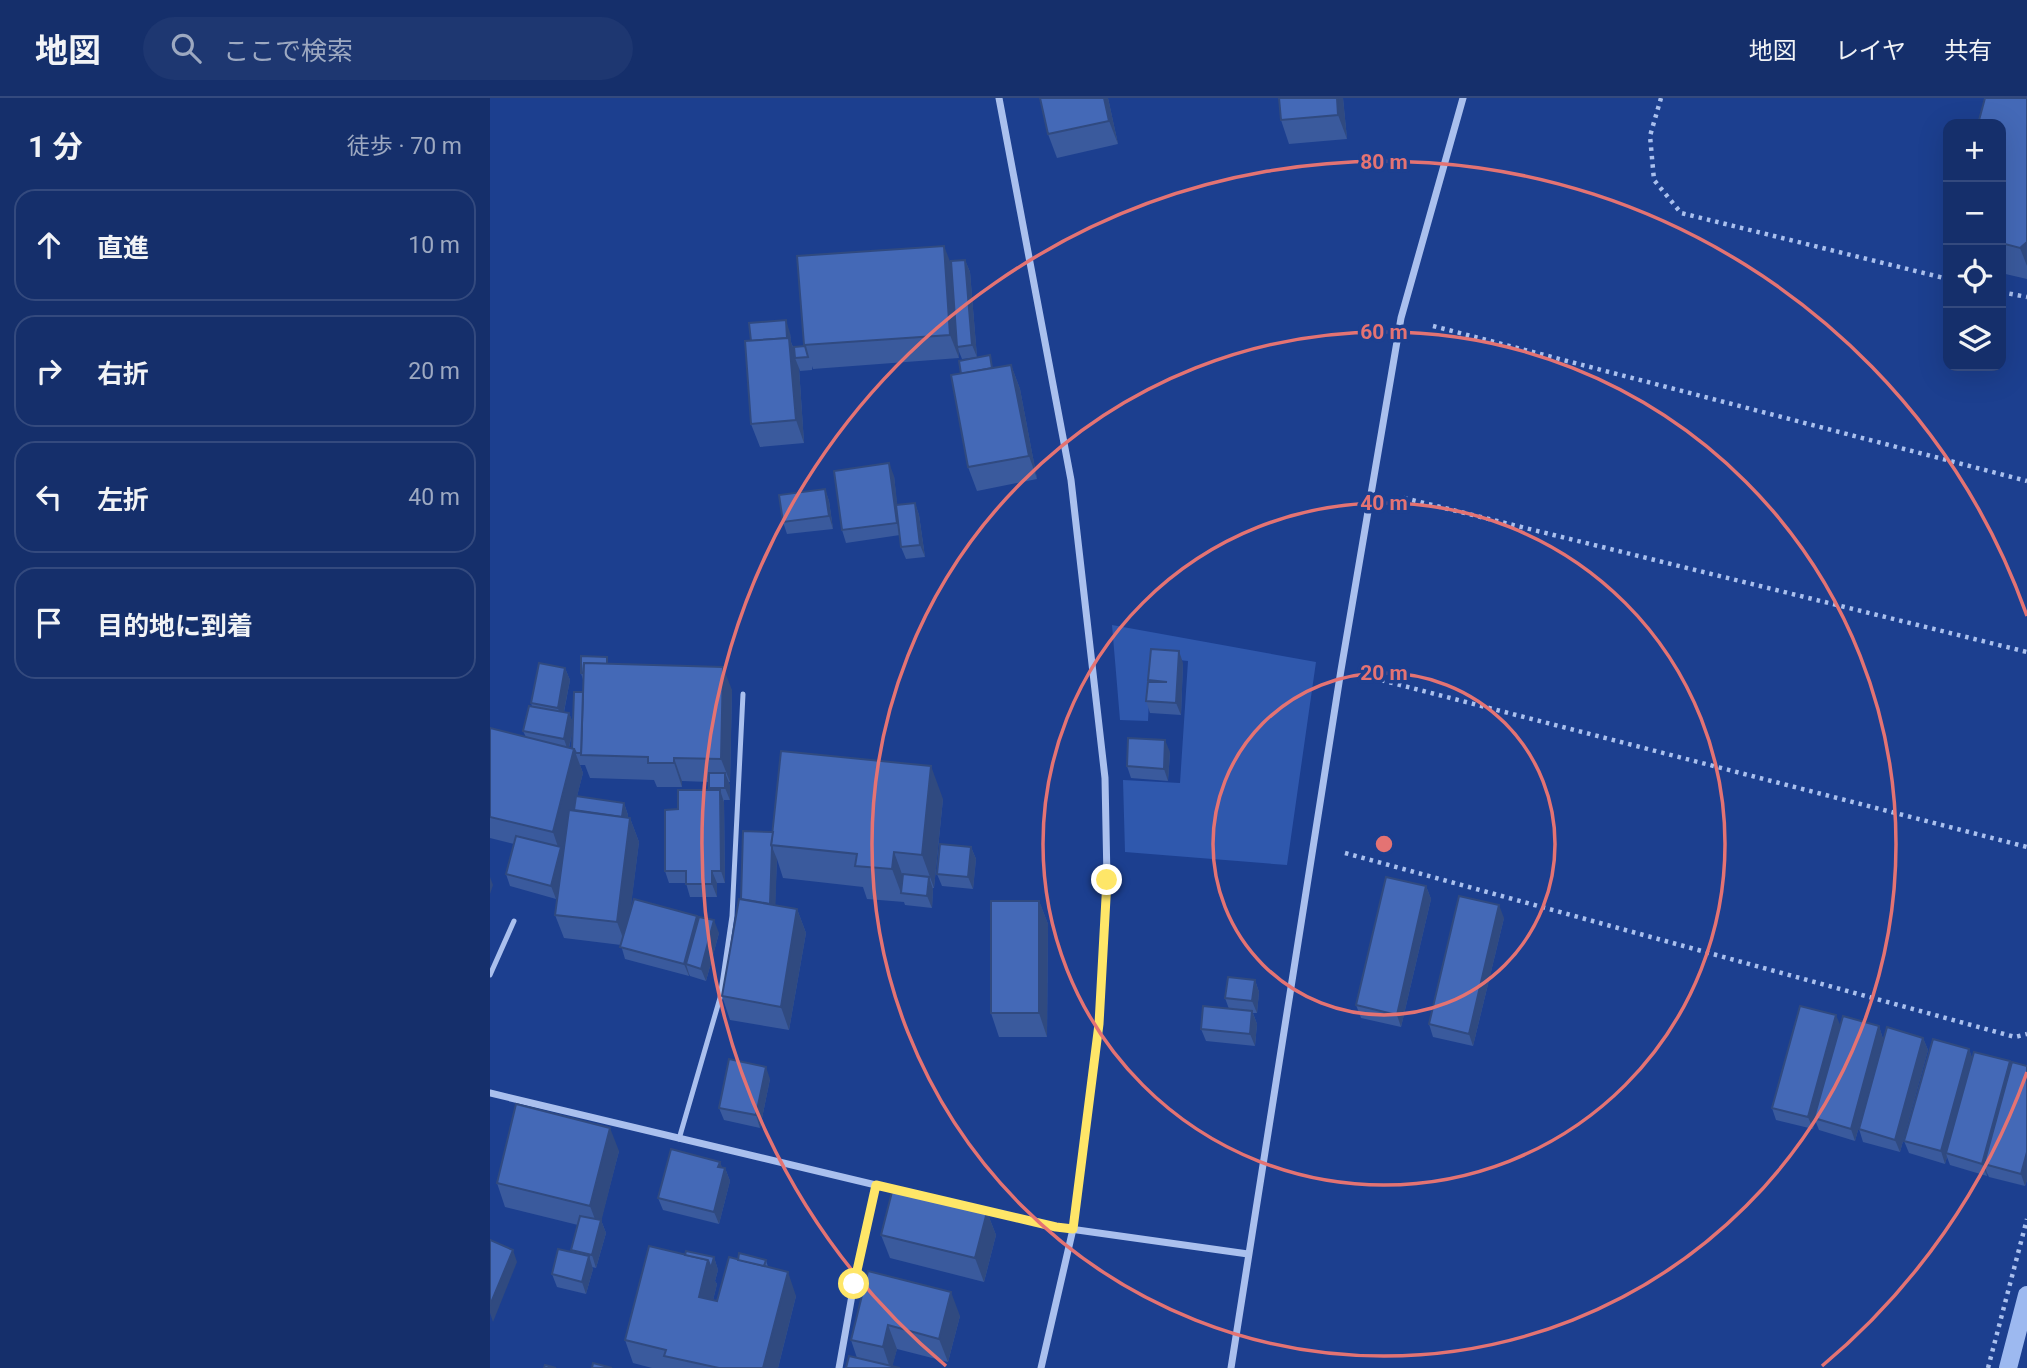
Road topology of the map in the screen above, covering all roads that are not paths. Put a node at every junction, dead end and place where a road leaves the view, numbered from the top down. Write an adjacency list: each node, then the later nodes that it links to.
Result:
1 (999, 98): 11 (street)
2 (1463, 98): 12 (street)
3 (743, 694): 7 (lane)
4 (514, 921): 5 (lane)
5 (490, 975)
6 (490, 1093): 7 (street)
7 (678, 1139): 8 (street)
8 (876, 1185): 9 (street); 13 (street)
9 (915, 1194)
10 (928, 1197): 11 (street)
11 (1073, 1229): 12 (street); 14 (street)
12 (1248, 1254): 15 (street)
13 (839, 1368)
14 (1041, 1368)
15 (1231, 1368)

